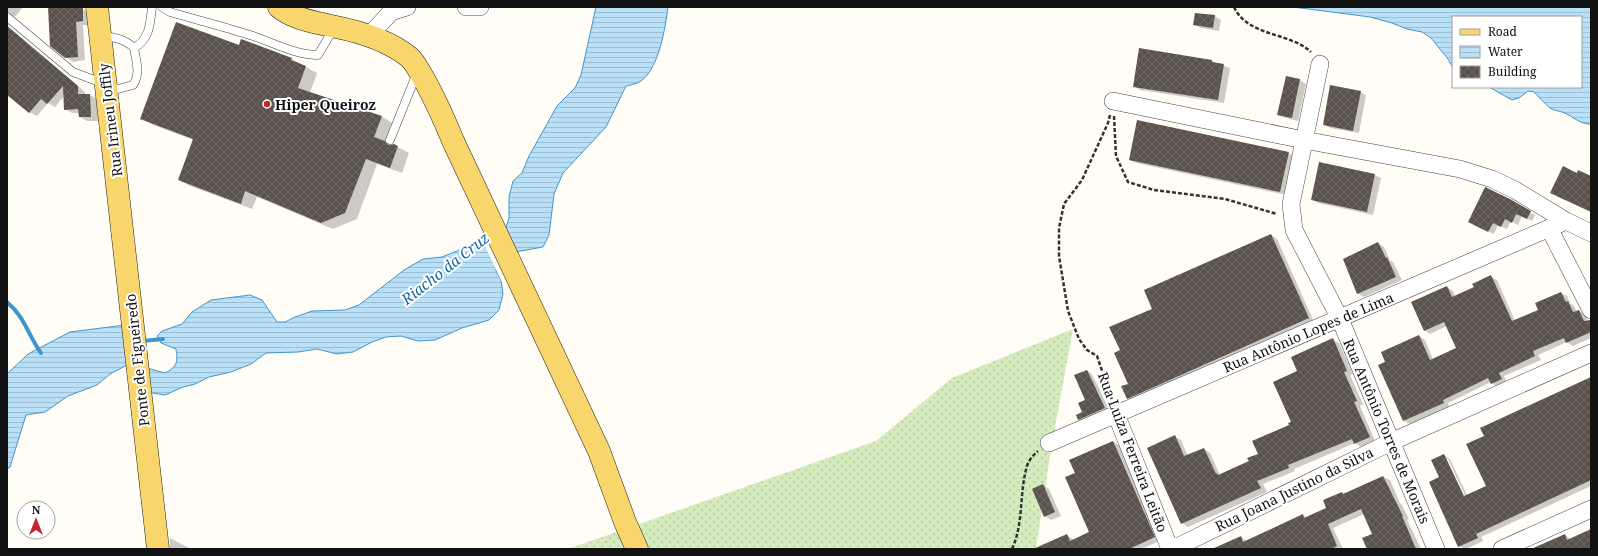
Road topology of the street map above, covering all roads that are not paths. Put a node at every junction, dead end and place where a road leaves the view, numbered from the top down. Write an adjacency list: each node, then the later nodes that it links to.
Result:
1 (97, 7): 10 (main road, Rua Irineu Joffily)
2 (152, 7): 12 (lane)
3 (162, 7): 9 (lane)
4 (279, 7): 9 (main road)
5 (407, 7): 11 (street)
6 (466, 7): 7 (street)
7 (480, 7)
8 (7, 17): 15 (lane)
9 (335, 26): 11 (main road)
10 (100, 36): 12 (lane); 15 (main road, Rua Irineu Joffily)
11 (369, 36): 14 (main road)
12 (134, 48): 15 (lane)
13 (1320, 64): 18 (street, Rua Antônio Torres de Morais)
14 (418, 70): 17 (lane); 31 (main road)
15 (106, 85): 21 (main road, Rua Irineu Joffily)
16 (1113, 101): 18 (street)
17 (390, 140)
18 (1304, 140): 19 (street); 24 (street, Rua Antônio Torres de Morais)
19 (1566, 221): 20 (street, Rua Antônio Lopes de Lima); 22 (street)
20 (1549, 228): 23 (street); 24 (street, Rua Antônio Lopes de Lima)
21 (123, 232): 30 (main road, Ponte de Figueiredo)
22 (1591, 232)
23 (1591, 310)
24 (1340, 319): 26 (street, Rua Antônio Lopes de Lima); 27 (street, Rua Antônio Torres de Morais)
25 (1591, 353): 27 (street, Rua Joana Justino da Silva)
26 (1116, 414): 28 (street, Rua Antônio Lopes de Lima); 32 (street, Rua Luiza Ferreira Leitão)
27 (1391, 442): 33 (street, Rua Joana Justino da Silva); 34 (street, Rua Antônio Torres de Morais)
28 (1049, 443)
29 (1591, 509): 35 (street)
30 (158, 549)
31 (637, 549)
32 (1170, 549)
33 (1173, 549)
34 (1436, 549)
35 (1502, 549)

